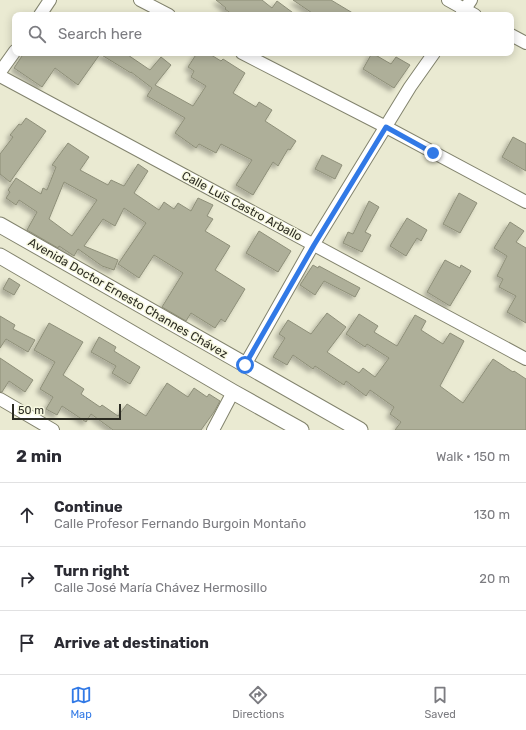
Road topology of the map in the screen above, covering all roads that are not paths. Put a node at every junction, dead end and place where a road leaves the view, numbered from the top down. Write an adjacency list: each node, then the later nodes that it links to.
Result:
1 (50, 0): 5 (street)
2 (140, 0): 6 (street)
3 (448, 0): 4 (street)
4 (468, 10)
5 (42, 12)
6 (163, 12)
7 (514, 37): 8 (street)
8 (526, 43)
9 (12, 55): 12 (street)
10 (248, 56): 14 (street)
11 (432, 56): 14 (street)
12 (0, 72)
13 (0, 76): 17 (street, Calle Luis Castro Arballo)
14 (386, 127): 15 (street); 17 (street)
15 (526, 202)
16 (0, 225): 20 (street, Avenida Doctor Ernesto Channes Chávez)
17 (314, 245): 19 (street, Calle Luis Castro Arballo); 20 (street)
18 (0, 256): 21 (street)
19 (526, 359)
20 (245, 365): 26 (street, Avenida Doctor Ernesto Channes Chávez)
21 (233, 392): 24 (street); 25 (street)
22 (0, 399): 23 (street)
23 (53, 430)
24 (214, 430)
25 (301, 430)
26 (360, 430)

